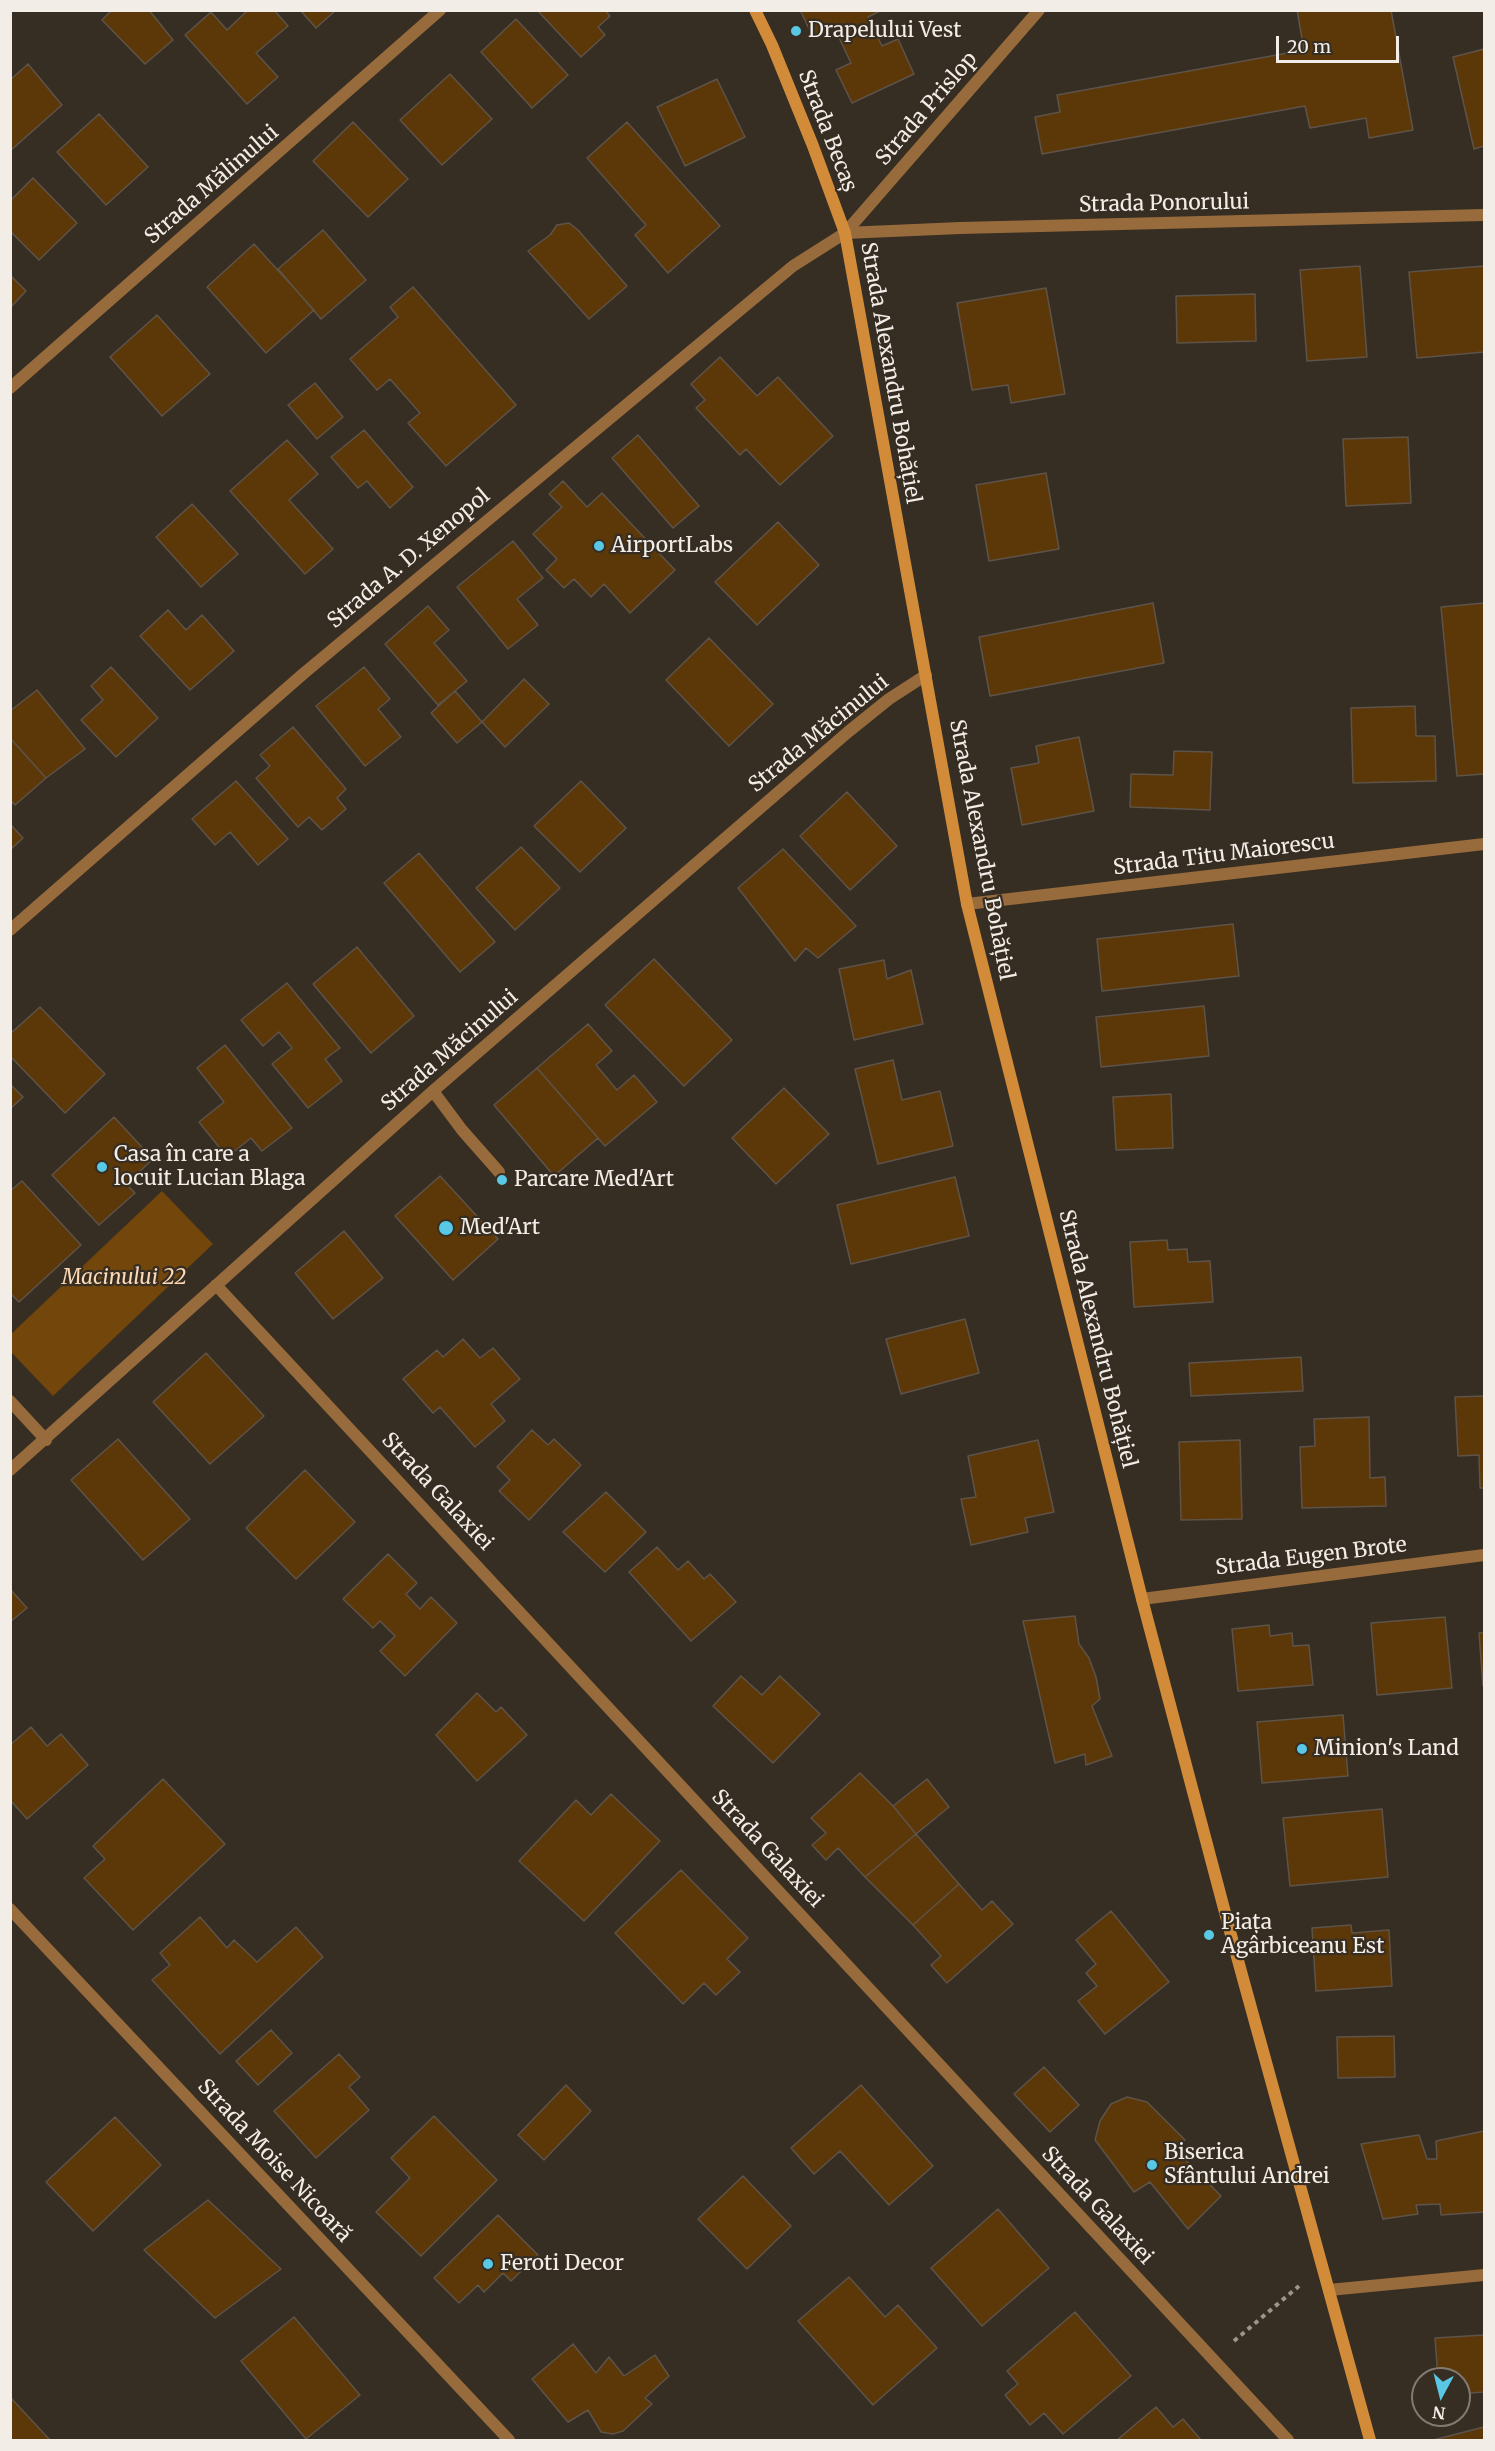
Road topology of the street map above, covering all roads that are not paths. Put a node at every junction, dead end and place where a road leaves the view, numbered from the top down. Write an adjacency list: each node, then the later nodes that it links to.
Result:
1 (440, 10): 6 (street, Strada Mălinului)
2 (755, 10): 5 (main road, Strada Becaș)
3 (1040, 10): 5 (street, Strada Prislop)
4 (1485, 215): 5 (street, Strada Ponorului)
5 (844, 233): 7 (main road, Strada Alexandru Bohățiel); 10 (street, Strada A. D. Xenopol)
6 (10, 388)
7 (926, 675): 9 (main road, Strada Alexandru Bohățiel); 11 (street, Strada Măcinului)
8 (1485, 844): 9 (street, Strada Titu Maiorescu)
9 (968, 904): 18 (main road, Strada Alexandru Bohățiel)
10 (10, 930)
11 (433, 1090): 12 (street); 13 (street, Strada Măcinului)
12 (500, 1172)
13 (216, 1285): 15 (street, Strada Măcinului); 23 (street, Strada Galaxiei)
14 (10, 1401): 15 (street)
15 (46, 1440): 16 (street, Strada Măcinului)
16 (10, 1470)
17 (1485, 1555): 18 (street, Strada Eugen Brote)
18 (1142, 1599): 21 (main road, Strada Alexandru Bohățiel)
19 (10, 1909): 22 (street, Strada Moise Nicoară)
20 (1485, 2275): 21 (street)
21 (1329, 2290): 24 (main road, Strada Alexandru Bohățiel)
22 (509, 2440)
23 (1288, 2440)
24 (1371, 2440)

